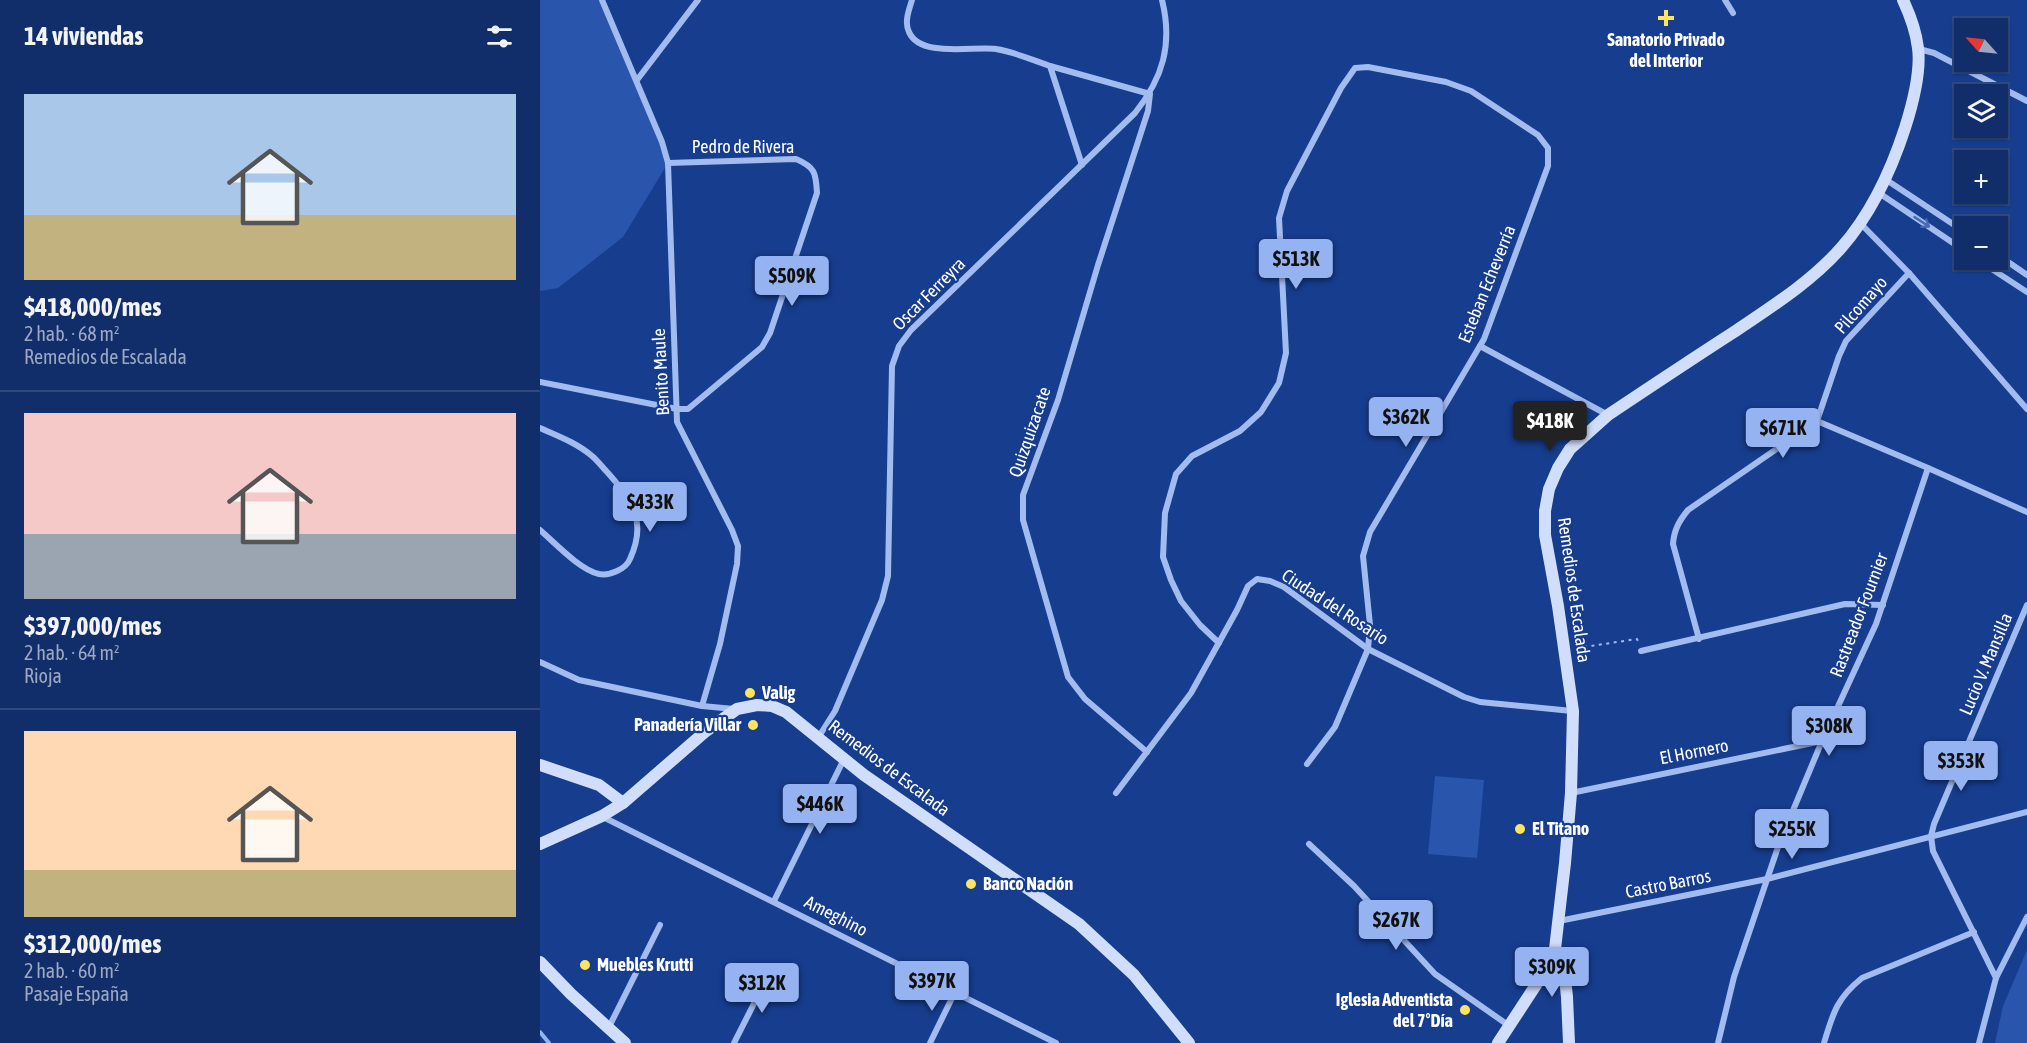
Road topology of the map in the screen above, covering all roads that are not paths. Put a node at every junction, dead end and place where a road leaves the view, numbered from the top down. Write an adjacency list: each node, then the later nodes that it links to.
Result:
1 (602, 0): 10 (street, Benito Maule)
2 (698, 0): 10 (street)
3 (912, 0): 9 (street)
4 (1162, 0): 11 (street, Oscar Ferreyra)
5 (1725, 0): 7 (street)
6 (1903, 0): 8 (main road, Remedios de Escalada)
7 (1733, 13)
8 (1918, 49): 12 (street); 15 (main road, Remedios de Escalada)
9 (1050, 66): 11 (street); 14 (street)
10 (637, 80): 13 (street, Benito Maule)
11 (1150, 94): 14 (street, Oscar Ferreyra); 47 (street, Quizquizacate)
12 (2027, 101)
13 (668, 163): 27 (street, Benito Maule); 27 (street, Pedro de Rivera)
14 (1082, 165): 45 (street, Oscar Ferreyra)
15 (1885, 178): 16 (main road, Remedios de Escalada); 18 (street)
16 (1879, 193): 17 (main road, Remedios de Escalada); 19 (street, one-way to 19)
17 (1860, 223): 22 (street); 29 (main road, Remedios de Escalada)
18 (1954, 225)
19 (1954, 244)
20 (2008, 262): 23 (street)
21 (1993, 270): 24 (street)
22 (1909, 273): 28 (street); 30 (street, Pilcomayo)
23 (2027, 275)
24 (2027, 292)
25 (1480, 346): 29 (street); 38 (street, Esteban Echeverría); 39 (street, Esteban Echeverría)
26 (540, 382): 27 (street)
27 (677, 409): 42 (street, Benito Maule)
28 (2027, 409)
29 (1608, 415): 44 (main road, Remedios de Escalada)
30 (1817, 421): 32 (street); 37 (street)
31 (540, 428): 34 (street)
32 (1928, 468): 33 (street); 35 (street, Rastreador Fournier)
33 (2027, 512)
34 (540, 530)
35 (1883, 605): 37 (street); 46 (street, Rastreador Fournier)
36 (2027, 605): 56 (street, Lucio V. Mansilla)
37 (1699, 639): 40 (street)
38 (1219, 643): 39 (street, Ciudad del Rosario); 47 (street, Ciudad del Rosario)
39 (1368, 649): 44 (street, Ciudad del Rosario); 49 (street, Esteban Echeverría)
40 (1641, 651)
41 (540, 662): 42 (street)
42 (702, 706): 43 (street)
43 (737, 709): 45 (main road, Remedios de Escalada); 53 (main road, Remedios de Escalada)
44 (1573, 711): 51 (main road, Remedios de Escalada)
45 (818, 738): 48 (main road, Remedios de Escalada)
46 (1822, 741): 51 (street, El Hornero); 59 (street, Rastreador Fournier)
47 (1147, 752): 52 (street, Ciudad del Rosario)
48 (844, 759): 60 (street); 76 (main road, Remedios de Escalada)
49 (1307, 764)
50 (540, 765): 53 (main road)
51 (1571, 793): 62 (main road, Remedios de Escalada)
52 (1116, 794)
53 (623, 803): 55 (main road, Remedios de Escalada)
54 (2027, 812): 56 (street, Castro Barros)
55 (602, 816): 57 (main road, Remedios de Escalada); 60 (street, Ameghino)
56 (1931, 836): 59 (street, Castro Barros); 64 (street)
57 (540, 844)
58 (1309, 844): 70 (street)
59 (1767, 879): 62 (street, Castro Barros); 79 (street, Rastreador Fournier)
60 (774, 901): 69 (street, Ameghino)
61 (2027, 917): 68 (street)
62 (1559, 921): 65 (main road, Remedios de Escalada)
63 (660, 925): 71 (street)
64 (1974, 932): 68 (street); 80 (street)
65 (1555, 949): 70 (main road, Remedios de Escalada); 78 (main road)
66 (540, 962): 71 (main road)
67 (769, 974): 73 (street)
68 (1996, 978): 81 (street)
69 (955, 992): 74 (street); 75 (street, Ameghino)
70 (1508, 1025): 77 (main road, Remedios de Escalada)
71 (608, 1028): 72 (main road)
72 (626, 1043)
73 (734, 1043)
74 (930, 1043)
75 (1056, 1043)
76 (1189, 1043)
77 (1498, 1043)
78 (1569, 1043)
79 (1718, 1043)
80 (1824, 1043)
81 (1979, 1043)

